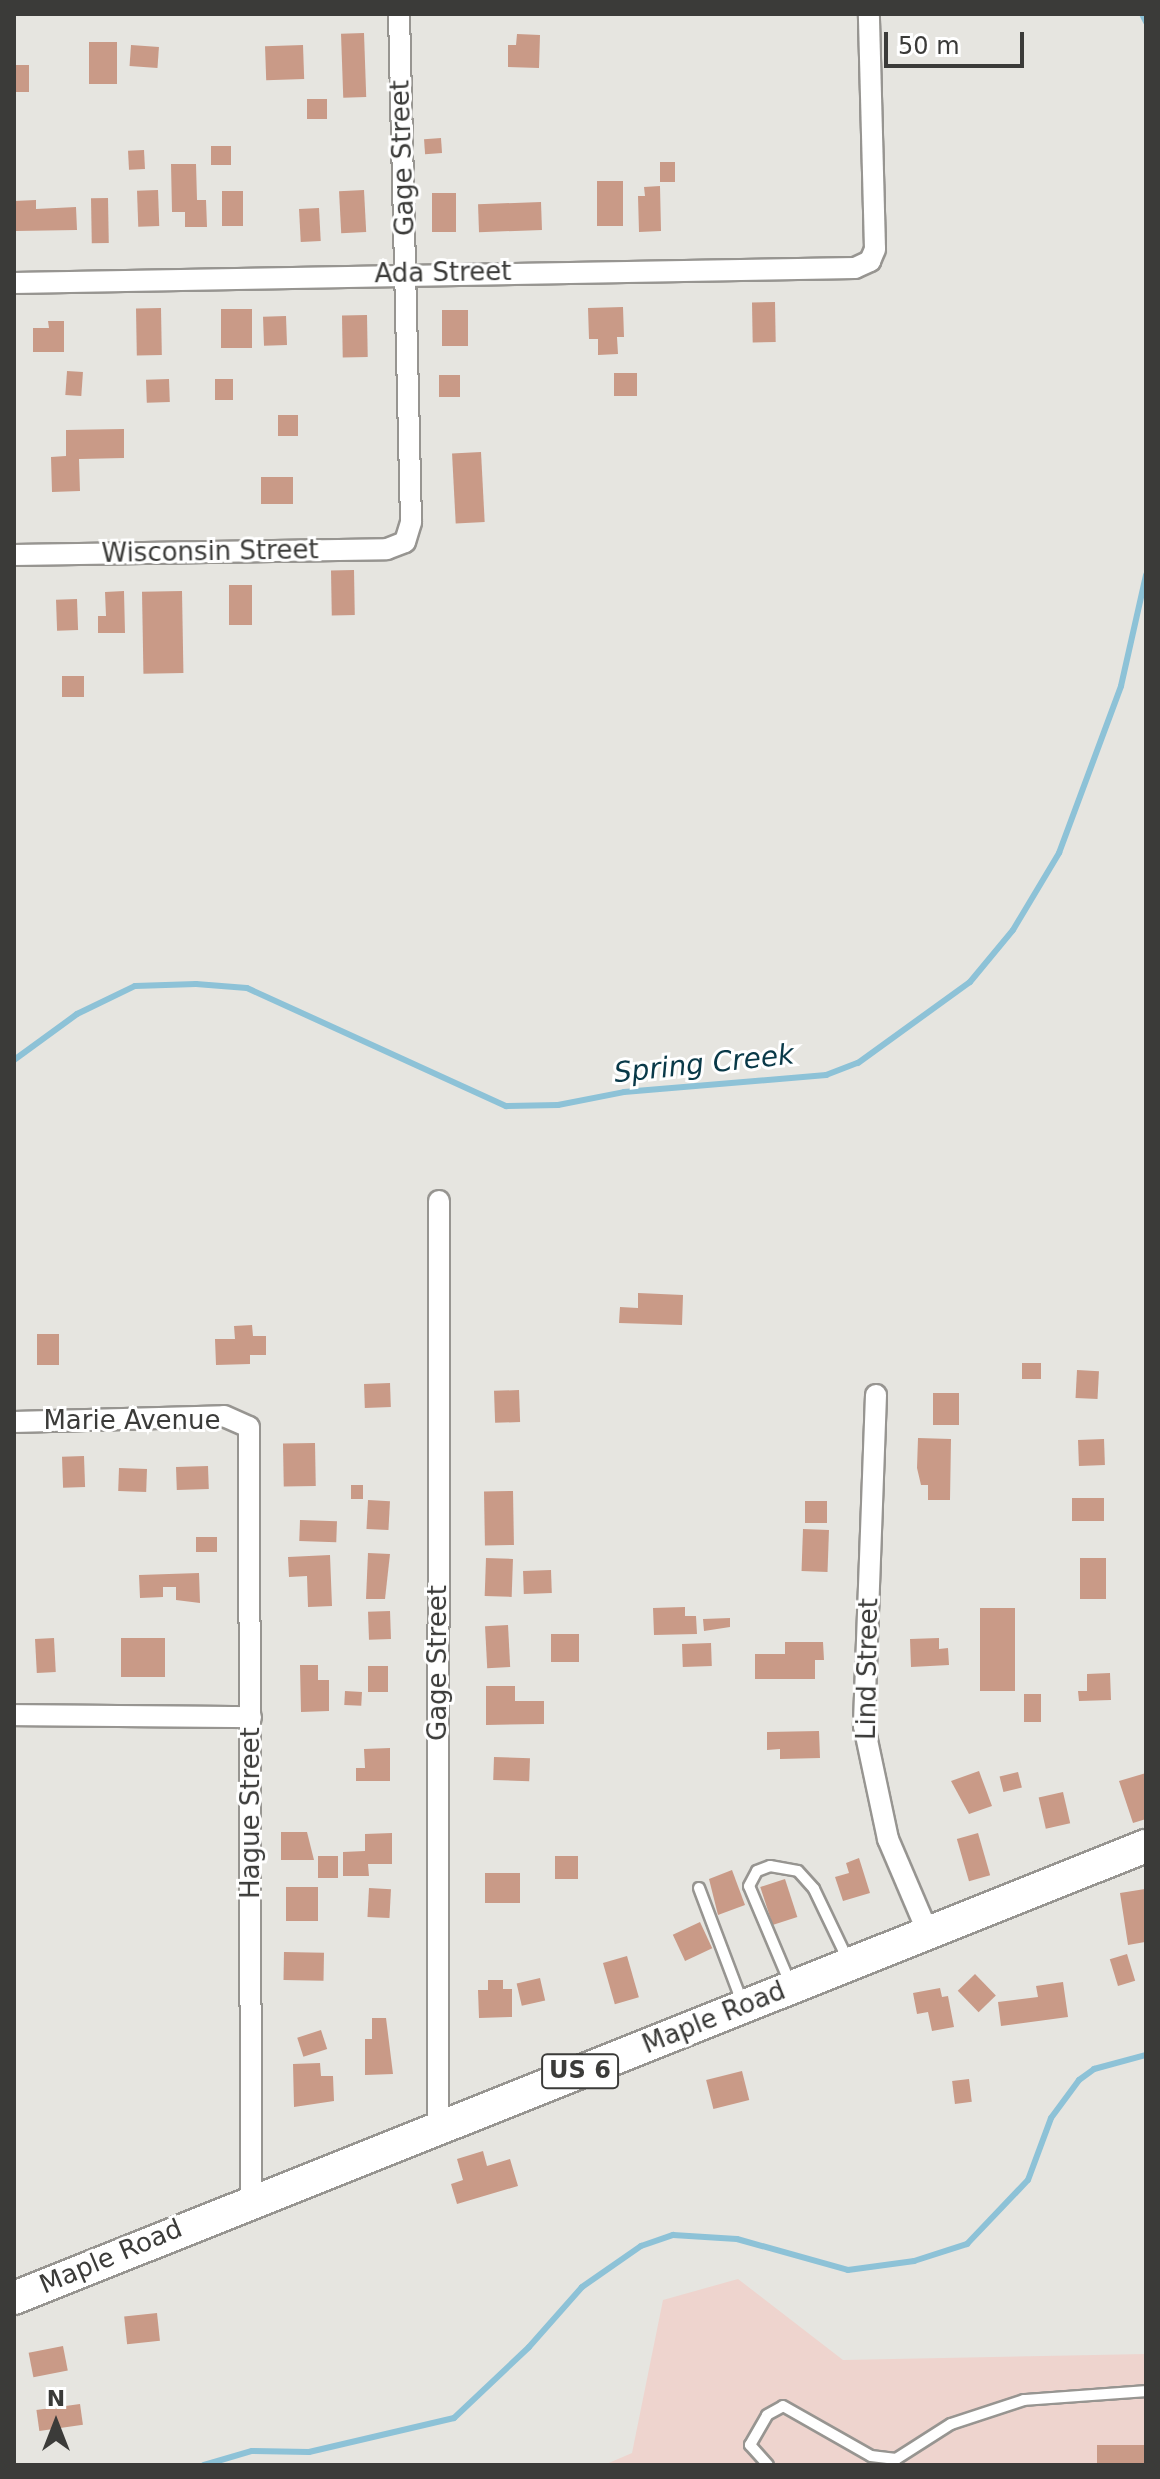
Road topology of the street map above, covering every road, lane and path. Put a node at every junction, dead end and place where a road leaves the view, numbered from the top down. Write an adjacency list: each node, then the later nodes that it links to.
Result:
1 (399, 14): 3 (street, Gage Street)
2 (869, 14): 3 (street, Ada Street)
3 (406, 274): 4 (street, Ada Street); 5 (street, Gage Street)
4 (14, 283)
5 (405, 542): 6 (street, Wisconsin Street)
6 (14, 555)
7 (439, 1201): 19 (street, Gage Street)
8 (876, 1395): 15 (street, Lind Street)
9 (14, 1422): 10 (street, Marie Avenue)
10 (249, 1427): 12 (street, Hague Street)
11 (14, 1715): 12 (street)
12 (251, 1717): 20 (street, Hague Street)
13 (1146, 1846): 15 (main road, Maple Road / US 6)
14 (699, 1888): 18 (lane)
15 (928, 1933): 16 (main road, Maple Road / US 6)
16 (850, 1964): 17 (main road, Maple Road / US 6); 17 (lane)
17 (792, 1987): 18 (main road, Maple Road / US 6)
18 (743, 2006): 19 (main road, Maple Road / US 6)
19 (438, 2126): 20 (main road, Maple Road / US 6)
20 (251, 2199): 21 (main road, Maple Road / US 6)
21 (14, 2298)
22 (1146, 2391): 23 (lane)
23 (894, 2462): 24 (lane)
24 (768, 2465)

